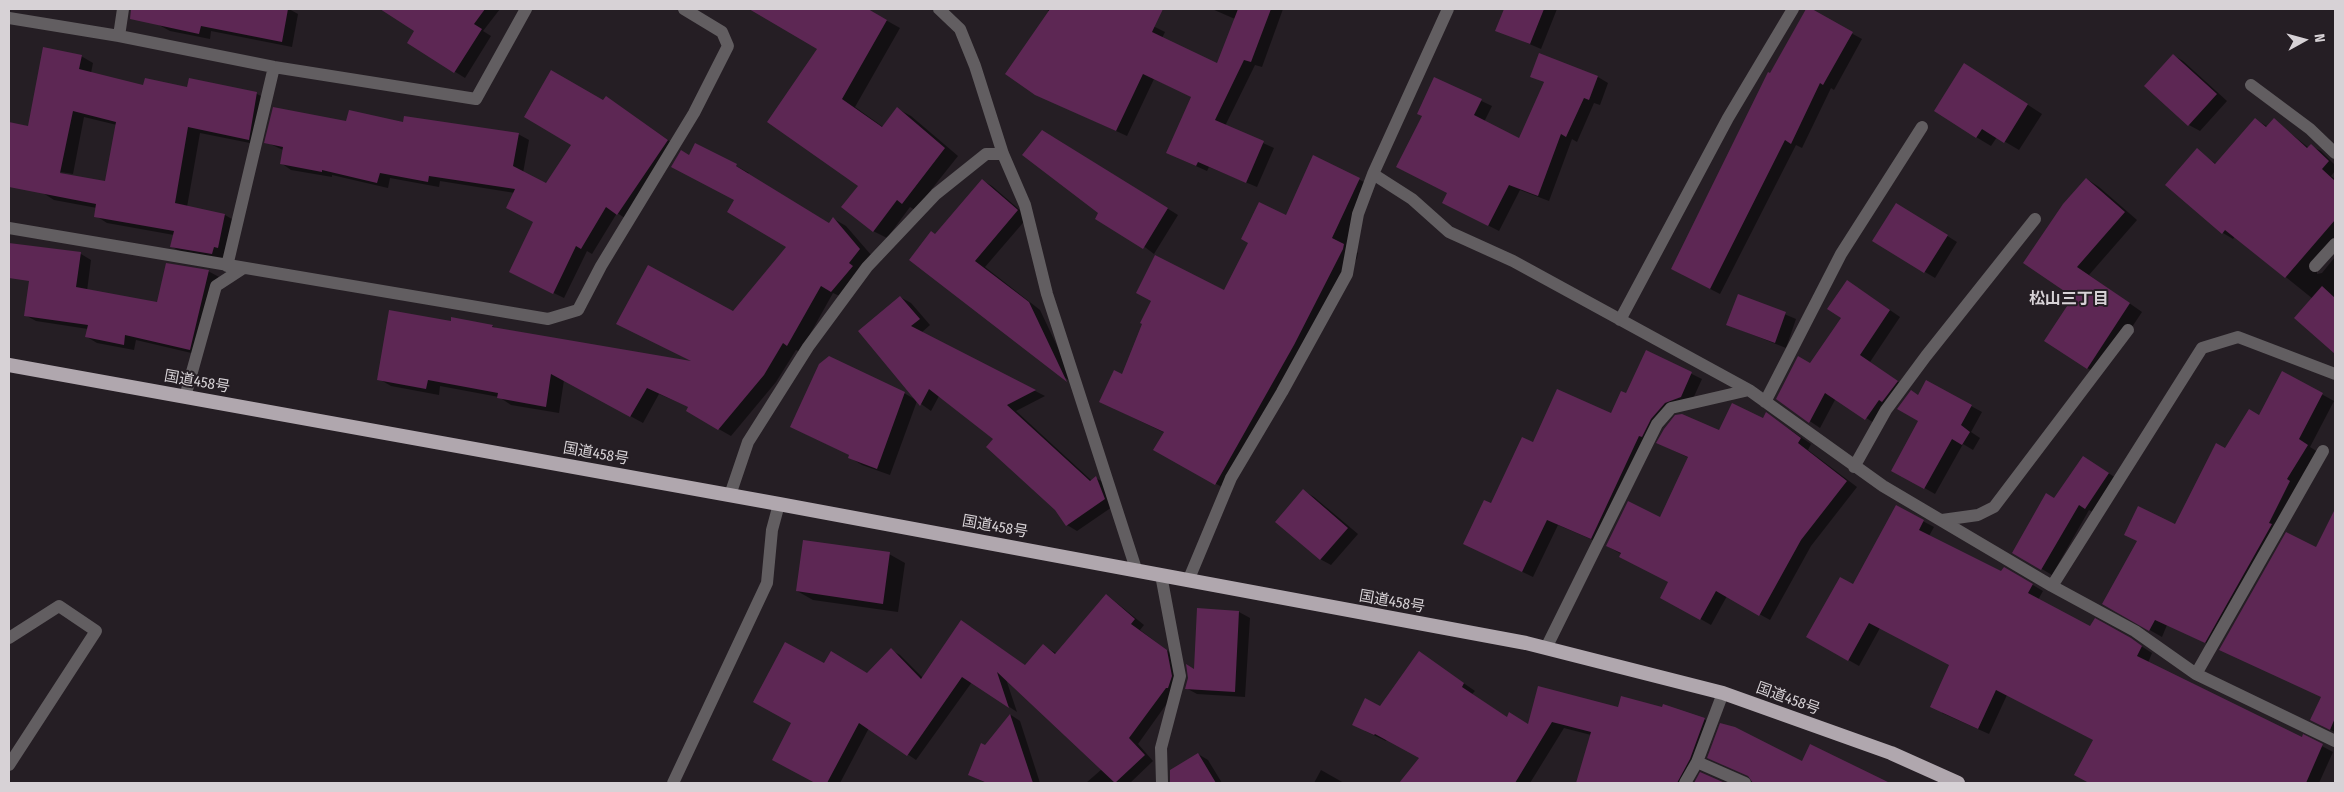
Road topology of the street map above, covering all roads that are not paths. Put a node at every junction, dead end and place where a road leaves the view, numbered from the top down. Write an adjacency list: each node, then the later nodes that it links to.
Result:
1 (123, 9): 8 (lane)
2 (526, 9): 9 (lane)
3 (684, 9): 20 (lane)
4 (939, 9): 13 (lane)
5 (1448, 9): 14 (lane)
6 (1793, 9): 21 (lane)
7 (9, 18): 8 (lane)
8 (119, 36): 9 (lane)
9 (274, 67): 18 (lane)
10 (2251, 85): 12 (lane)
11 (1922, 127): 27 (lane)
12 (2335, 153)
13 (1003, 154): 30 (lane); 33 (lane)
14 (1373, 174): 21 (lane); 35 (lane)
15 (2035, 219): 29 (lane)
16 (9, 228): 18 (lane)
17 (2335, 244): 19 (lane)
18 (227, 266): 20 (lane)
19 (2314, 266)
20 (242, 269): 26 (lane)
21 (1620, 320): 25 (lane)
22 (2128, 330): 32 (lane)
23 (9, 365): 26 (highway, 国道458号)
24 (2335, 374): 36 (lane)
25 (1749, 390): 27 (lane); 38 (lane)
26 (185, 397): 30 (highway, 国道458号)
27 (1765, 402): 29 (lane)
28 (2322, 451): 39 (lane)
29 (1854, 467): 32 (lane)
30 (730, 495): 31 (highway, 国道458号)
31 (779, 504): 33 (highway, 国道458号); 44 (lane)
32 (1942, 520): 36 (lane)
33 (1136, 570): 34 (highway, 国道458号)
34 (1161, 575): 35 (highway, 国道458号); 45 (lane)
35 (1188, 581): 38 (highway, 国道458号)
36 (2052, 586): 39 (lane)
37 (9, 638): 43 (lane)
38 (1546, 648): 40 (highway, 国道458号)
39 (2196, 674): 41 (lane)
40 (1723, 693): 42 (lane); 48 (highway, 国道458号)
41 (2335, 741)
42 (1698, 762): 46 (lane); 47 (lane)
43 (9, 766)
44 (673, 783)
45 (1162, 783)
46 (1685, 783)
47 (1745, 783)
48 (1958, 783)

